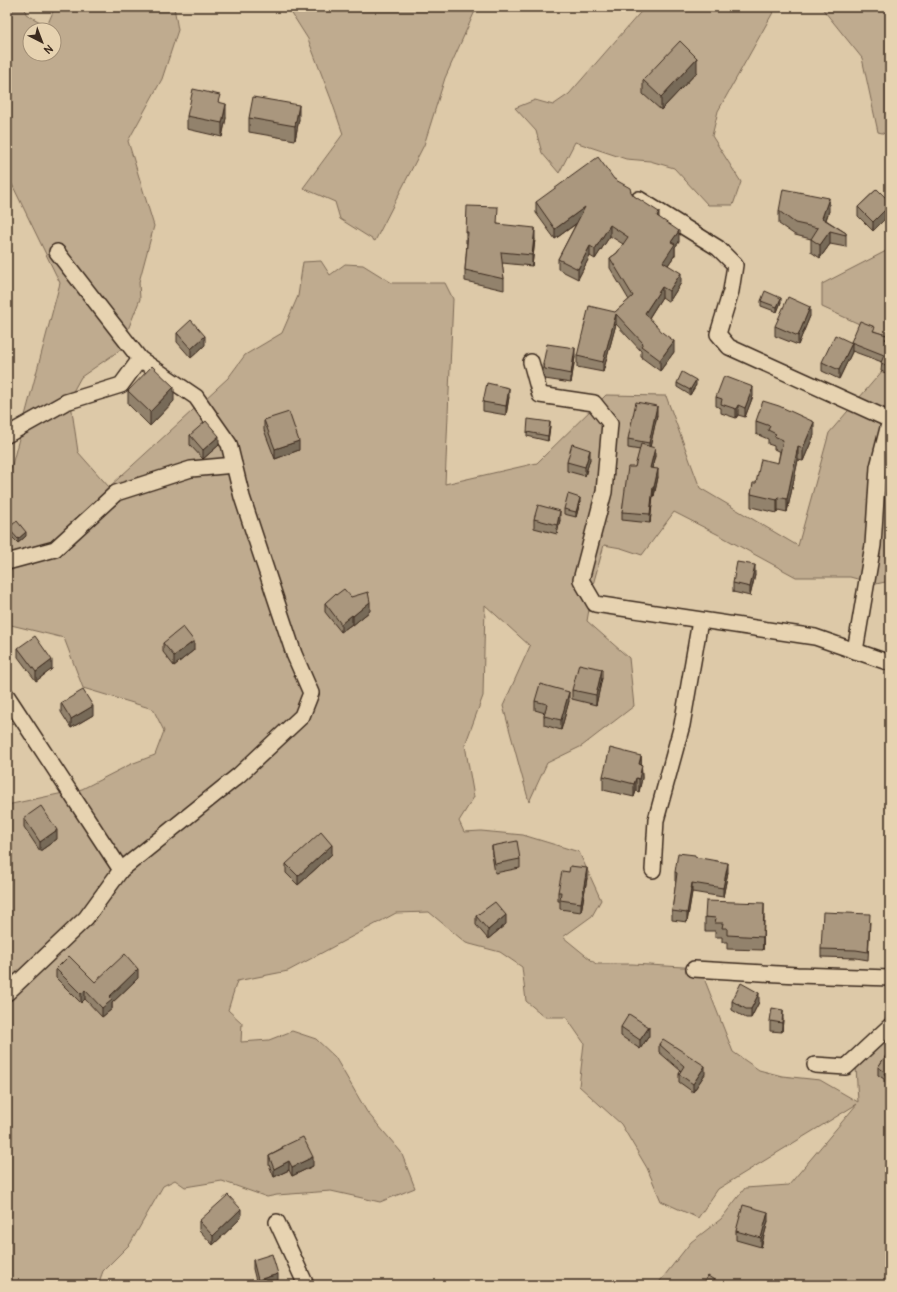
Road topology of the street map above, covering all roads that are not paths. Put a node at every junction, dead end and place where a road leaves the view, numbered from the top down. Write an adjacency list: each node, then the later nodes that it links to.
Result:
1 (639, 198): 5 (street)
2 (57, 252): 3 (street)
3 (140, 359): 6 (street); 7 (street)
4 (531, 362): 9 (street)
5 (890, 420): 10 (street)
6 (7, 435)
7 (234, 465): 8 (street); 13 (street)
8 (7, 562)
9 (700, 620): 10 (street); 14 (street)
10 (855, 651): 11 (street)
11 (890, 663)
12 (7, 696): 13 (street)
13 (121, 870): 17 (street)
14 (653, 870)
15 (694, 969): 16 (street)
16 (890, 978)
17 (7, 994)
18 (890, 1026): 19 (street)
19 (815, 1065)
20 (278, 1222): 21 (street)
21 (306, 1285)

